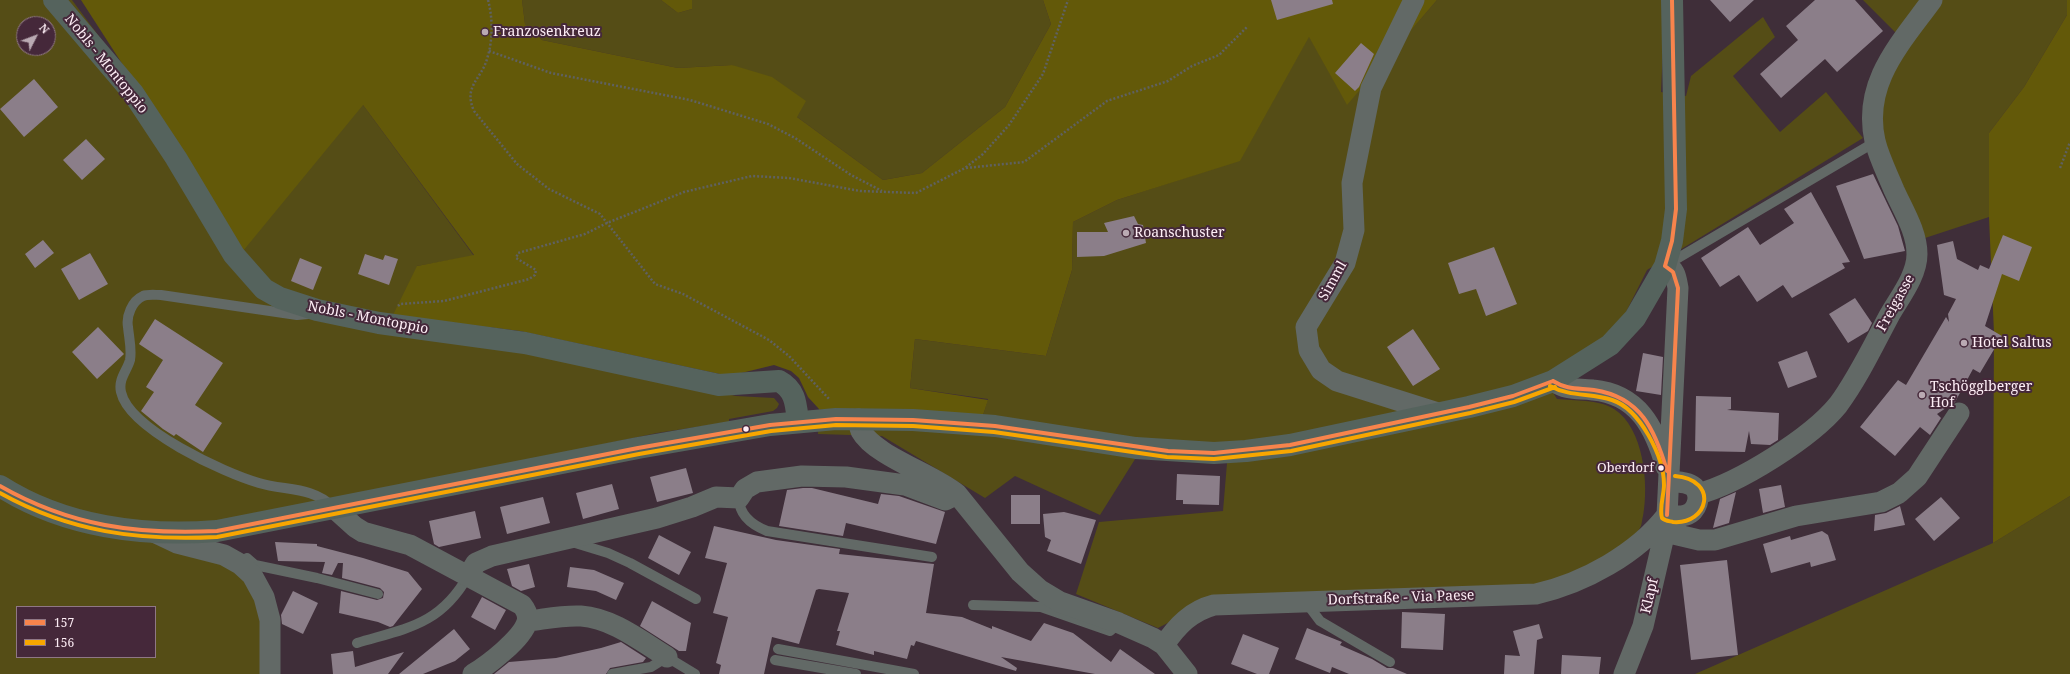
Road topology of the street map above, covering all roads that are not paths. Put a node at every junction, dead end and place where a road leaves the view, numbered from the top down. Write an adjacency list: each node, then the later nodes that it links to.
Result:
1 (54, 0): 7 (main road, Nobls - Montoppio)
2 (1414, 0): 10 (street, Simml)
3 (1672, 0): 6 (main road)
4 (1932, 0): 5 (street, Freigasse)
5 (1875, 142): 6 (lane); 16 (street, Freigasse)
6 (1665, 266): 8 (main road); 13 (street)
7 (317, 310): 12 (main road, Nobls - Montoppio); 18 (lane)
8 (1553, 381): 10 (main road); 13 (street)
9 (1959, 413): 19 (street)
10 (1438, 414): 11 (main road)
11 (859, 419): 12 (main road); 15 (street)
12 (798, 422): 18 (main road)
13 (1670, 481): 16 (street); 19 (street)
14 (0, 486): 20 (main road)
15 (957, 494): 17 (street); 30 (street)
16 (1698, 494): 19 (street)
17 (739, 498): 21 (street); 23 (lane)
18 (335, 509): 20 (main road); 24 (street)
19 (1666, 523): 27 (street, Dorfstraße - Via Paese); 44 (street, Klapf)
20 (156, 533): 22 (street)
21 (565, 539): 24 (street); 26 (lane)
22 (224, 555): 25 (lane); 37 (street)
23 (932, 557)
24 (468, 576): 29 (street); 31 (lane)
25 (378, 594)
26 (696, 599)
27 (1305, 601): 32 (street, Dorfstraße - Via Paese); 36 (lane)
28 (973, 604): 30 (lane)
29 (528, 621): 34 (street); 38 (street)
30 (1119, 623): 32 (street)
31 (357, 643)
32 (1164, 645): 43 (street)
33 (778, 649): 42 (lane)
34 (667, 657): 39 (lane); 40 (lane)
35 (775, 660): 41 (lane)
36 (1390, 662)
37 (270, 674)
38 (472, 674)
39 (612, 674)
40 (695, 674)
41 (856, 674)
42 (914, 674)
43 (1187, 674)
44 (1624, 674)

